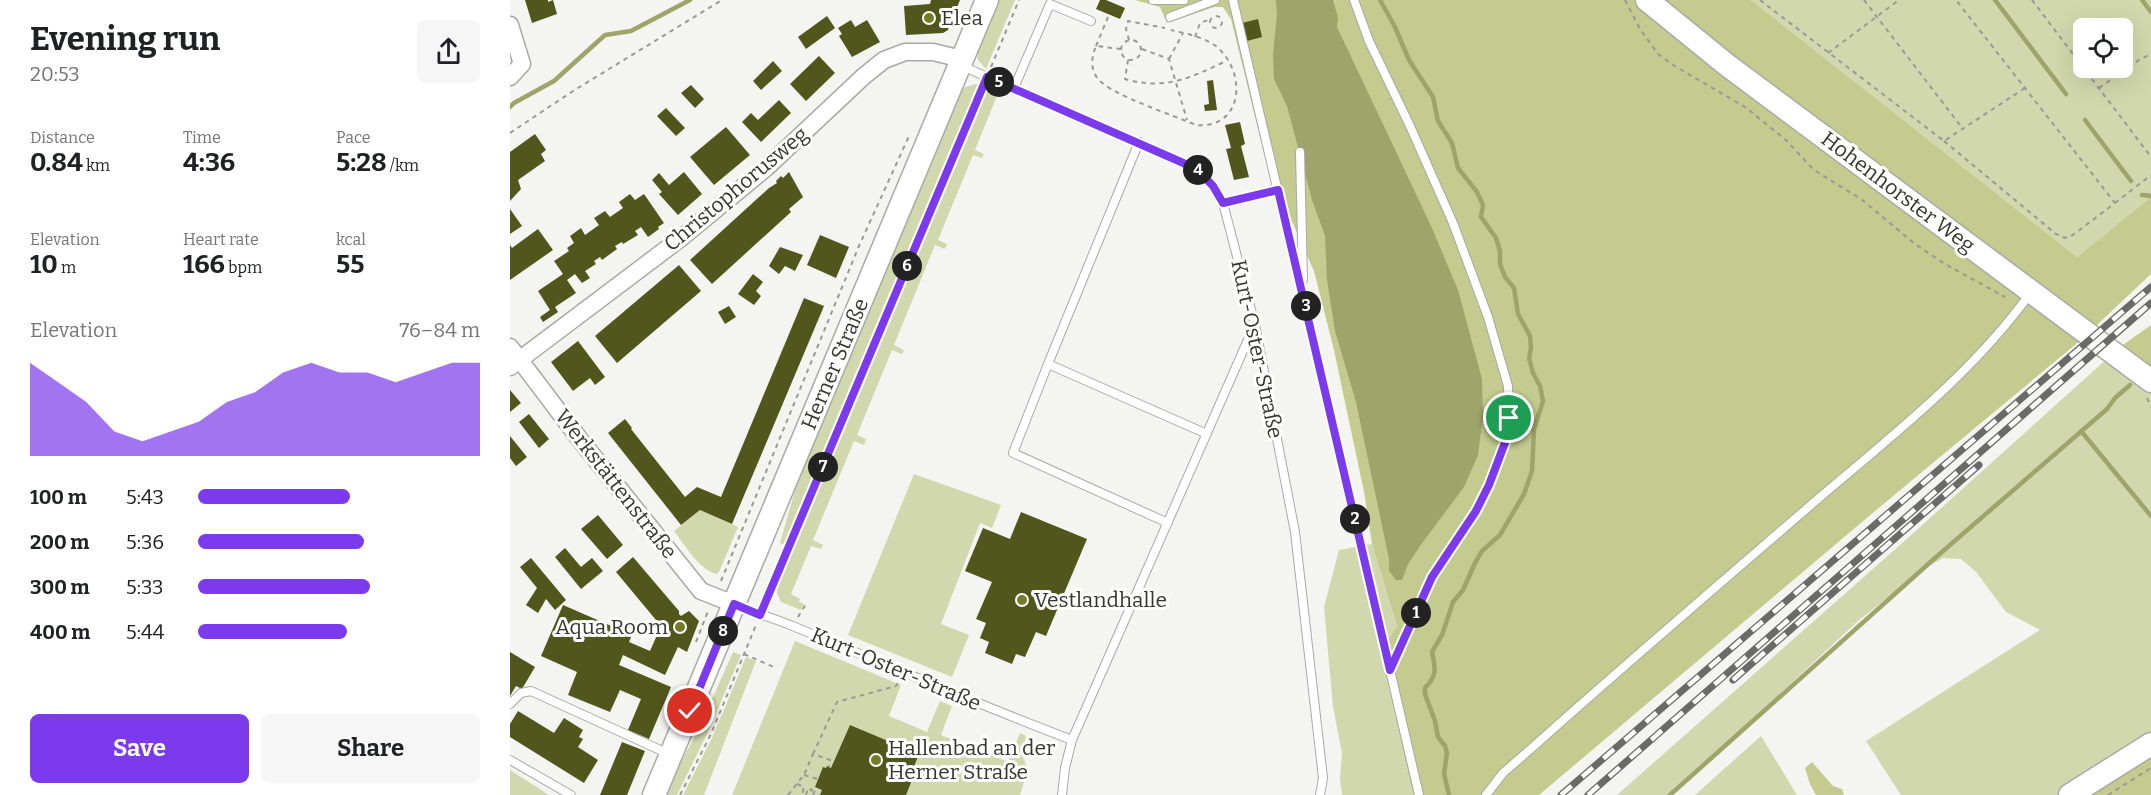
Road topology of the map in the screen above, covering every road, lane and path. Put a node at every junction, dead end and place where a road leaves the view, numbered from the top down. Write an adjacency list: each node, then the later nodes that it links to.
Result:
1 (722, 0): 43 (path)
2 (987, 0): 33 (main road, Herner Straße)
3 (1018, 0): 35 (path)
4 (1153, 0): 5 (lane)
5 (1184, 0)
6 (1215, 0): 18 (lane)
7 (1233, 0): 49 (lane)
8 (1354, 0): 65 (lane)
9 (1625, 0): 52 (path)
10 (1647, 0): 52 (main road, Hohenhorster Weg)
11 (1864, 0): 16 (path)
12 (1899, 0): 16 (path)
13 (1956, 0): 38 (path)
14 (2032, 0): 39 (path)
15 (1762, 1): 28 (path)
16 (1877, 16): 28 (path); 42 (path)
17 (1107, 17): 25 (path)
18 (1170, 17)
19 (1211, 20): 23 (path)
20 (1091, 21): 37 (lane)
21 (510, 25): 34 (street)
22 (1183, 33): 23 (path); 24 (path); 30 (path)
23 (1195, 37): 32 (path)
24 (1129, 40): 26 (path); 27 (path)
25 (1096, 46): 26 (path); 40 (path)
26 (1121, 49): 31 (path)
27 (1142, 49): 30 (path); 31 (path)
28 (1828, 53): 44 (path)
29 (2151, 54): 39 (path)
30 (1169, 59): 36 (path)
31 (1128, 60): 36 (path)
32 (1228, 60): 36 (path); 40 (path)
33 (961, 62): 35 (lane, Kurt-Oster-Straße); 55 (street, Christophorusweg); 61 (main road, Herner Straße)
34 (510, 77)
35 (987, 77): 37 (lane, Kurt-Oster-Straße); 62 (path)
36 (1177, 82): 40 (path)
37 (1014, 88): 45 (lane, Kurt-Oster-Straße)
38 (2025, 88): 42 (path); 50 (path)
39 (2099, 88): 47 (path)
40 (1187, 122)
41 (912, 129): 61 (path)
42 (1964, 130): 44 (path)
43 (510, 133)
44 (1944, 141): 50 (path)
45 (1139, 142): 51 (lane, Kurt-Oster-Straße); 56 (lane)
46 (1300, 152): 53 (lane)
47 (2151, 157)
48 (2151, 176): 50 (path)
49 (1278, 190): 51 (lane); 53 (lane)
50 (2115, 202)
51 (1223, 203): 54 (lane, Kurt-Oster-Straße)
52 (2027, 298): 57 (main road, Hohenhorster Weg); 87 (lane)
53 (1304, 299): 65 (lane)
54 (1255, 325): 59 (lane); 85 (lane, Kurt-Oster-Straße)
55 (513, 358): 61 (street, Werkstättenstraße)
56 (1048, 364): 59 (lane); 60 (lane)
57 (2148, 387): 58 (path)
58 (2151, 407)
59 (1207, 434): 60 (lane)
60 (1168, 523): 68 (lane)
61 (724, 600): 62 (lane, Kurt-Oster-Straße); 71 (main road, Herner Straße)
62 (760, 615): 63 (path); 66 (lane, Kurt-Oster-Straße)
63 (744, 654): 64 (path); 81 (path)
64 (776, 668)
65 (1390, 670): 86 (lane)
66 (903, 673): 68 (lane, Kurt-Oster-Straße); 70 (path)
67 (510, 704): 71 (lane)
68 (1072, 740): 84 (lane)
69 (2151, 744): 88 (main road)
70 (813, 753): 73 (path); 75 (path)
71 (672, 755): 80 (main road, Herner Straße)
72 (510, 760): 79 (lane)
73 (829, 767)
74 (2151, 768): 89 (path)
75 (804, 775): 76 (path); 77 (path)
76 (818, 779)
77 (797, 784): 82 (path); 83 (path)
78 (816, 788): 83 (path)
79 (571, 795)
80 (654, 795)
81 (680, 795)
82 (788, 795)
83 (807, 795)
84 (1062, 795)
85 (1320, 795)
86 (1419, 795)
87 (1486, 795)
88 (2070, 795)
89 (2108, 795)

